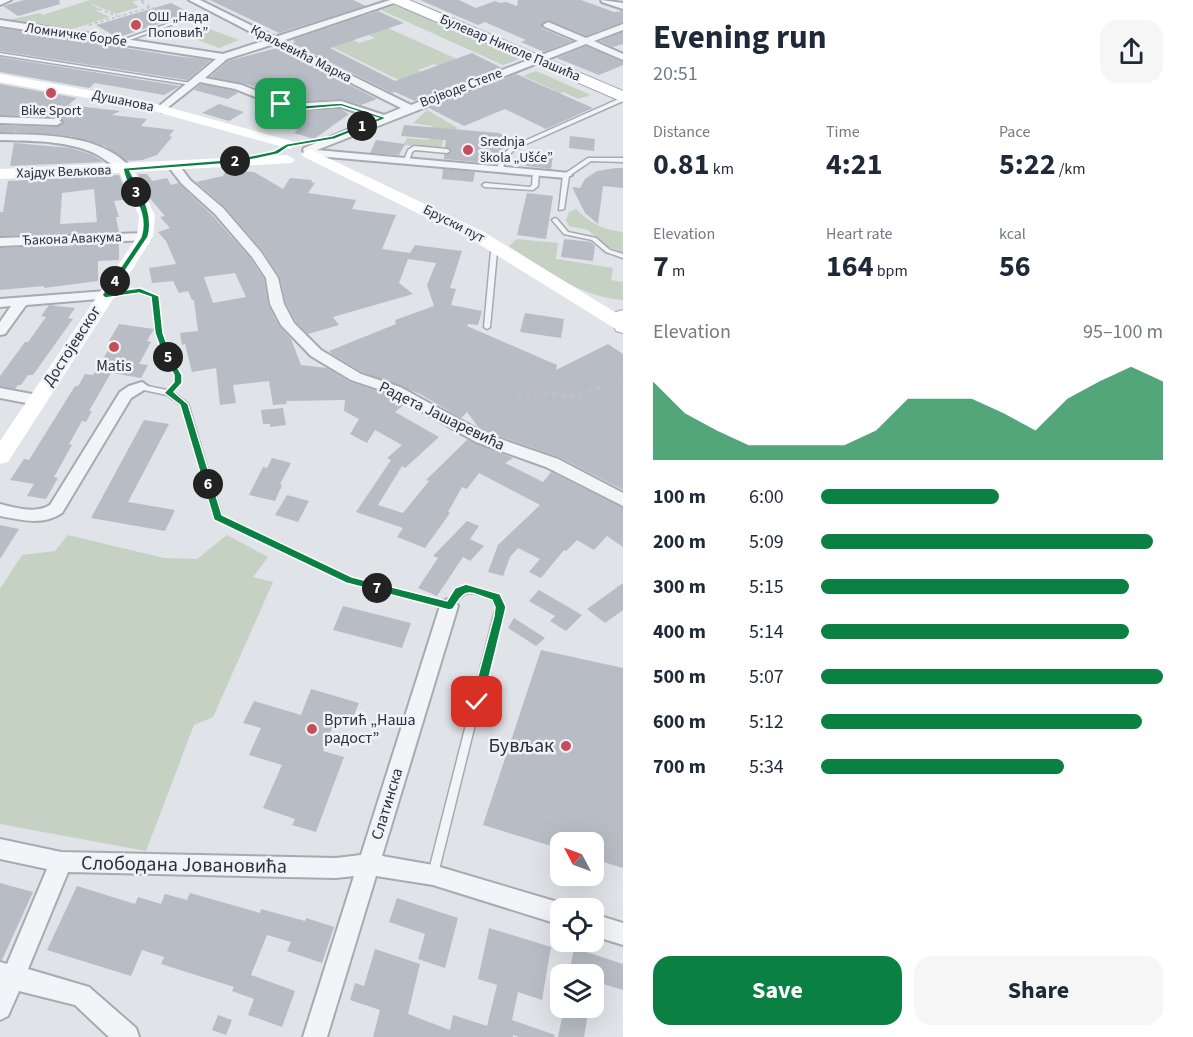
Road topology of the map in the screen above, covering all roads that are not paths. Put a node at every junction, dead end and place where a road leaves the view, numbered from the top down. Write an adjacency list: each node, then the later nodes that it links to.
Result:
1 (7, 0): 6 (street)
2 (194, 0): 13 (street, Краљевића Марка)
3 (398, 0): 13 (street); 18 (main road, Булевар Николе Пашића)
4 (410, 0): 18 (main road, Булевар Николе Пашића)
5 (605, 0): 7 (street)
6 (0, 2)
7 (623, 6)
8 (177, 22): 12 (lane)
9 (0, 23): 12 (street, Ломничке борбе)
10 (548, 25): 14 (street)
11 (623, 27): 14 (street, Војводе Степе)
12 (122, 41): 16 (street, Ломничке борбе)
13 (274, 41): 16 (street); 23 (street, Краљевића Марка)
14 (586, 41): 17 (street); 18 (street, Војводе Степе)
15 (0, 54): 20 (lane)
16 (224, 57): 20 (street)
17 (623, 57)
18 (539, 58): 21 (main road, Булевар Николе Пашића); 22 (main road, Булевар Николе Пашића); 23 (street, Војводе Степе)
19 (0, 78): 24 (main road, Душанова)
20 (194, 82): 24 (street); 25 (street, Краљевића Марка)
21 (623, 92)
22 (623, 98): 38 (lane)
23 (409, 108): 25 (street, Војводе Степе)
24 (162, 109): 28 (main road, Душанова)
25 (384, 118): 31 (street, Војводе Степе)
26 (0, 120): 27 (street)
27 (57, 122)
28 (250, 136): 31 (main road, Душанова); 32 (main road)
29 (0, 137): 37 (street)
30 (447, 151): 33 (lane)
31 (295, 152): 32 (main road, Хајдук Вељкова); 35 (main road, Бруски пут)
32 (242, 160): 36 (main road, Хајдук Вељкова)
33 (407, 160): 35 (street); 38 (street)
34 (623, 160): 41 (lane)
35 (335, 162): 47 (main road, Бруски пут)
36 (174, 166): 37 (main road, Хајдук Вељкова); 59 (street, Радета Јашаревића)
37 (126, 169): 40 (main road, Хајдук Вељкова); 45 (main road)
38 (500, 169): 39 (street)
39 (536, 172): 41 (street); 42 (lane)
40 (0, 174)
41 (567, 175): 43 (lane)
42 (485, 185)
43 (561, 210)
44 (555, 220): 48 (lane)
45 (145, 237): 46 (street, Ђакона Авакума); 49 (main road, Достојевског)
46 (0, 242)
47 (500, 248): 52 (main road, Бруски пут); 53 (lane)
48 (623, 256)
49 (105, 295): 50 (street); 57 (main road, Достојевског)
50 (22, 302): 51 (street); 54 (street)
51 (0, 303)
52 (623, 318)
53 (487, 327)
54 (0, 331)
55 (142, 387): 60 (street); 61 (lane)
56 (0, 393): 57 (street)
57 (37, 400): 58 (main road, Достојевског)
58 (0, 457)
59 (623, 500)
60 (0, 510)
61 (218, 517)
62 (449, 606): 65 (street, Слатинска); 66 (lane)
63 (0, 849): 64 (street, Слободана Јовановића)
64 (61, 862): 65 (street, Слободана Јовановића); 70 (street)
65 (368, 864): 66 (street, Слатинска); 73 (street, Слатинска)
66 (433, 875): 67 (street, Слатинска)
67 (550, 911)
68 (604, 928): 69 (street)
69 (623, 933)
70 (6, 976): 71 (street); 72 (street)
71 (0, 1008)
72 (127, 1037)
73 (315, 1037)

